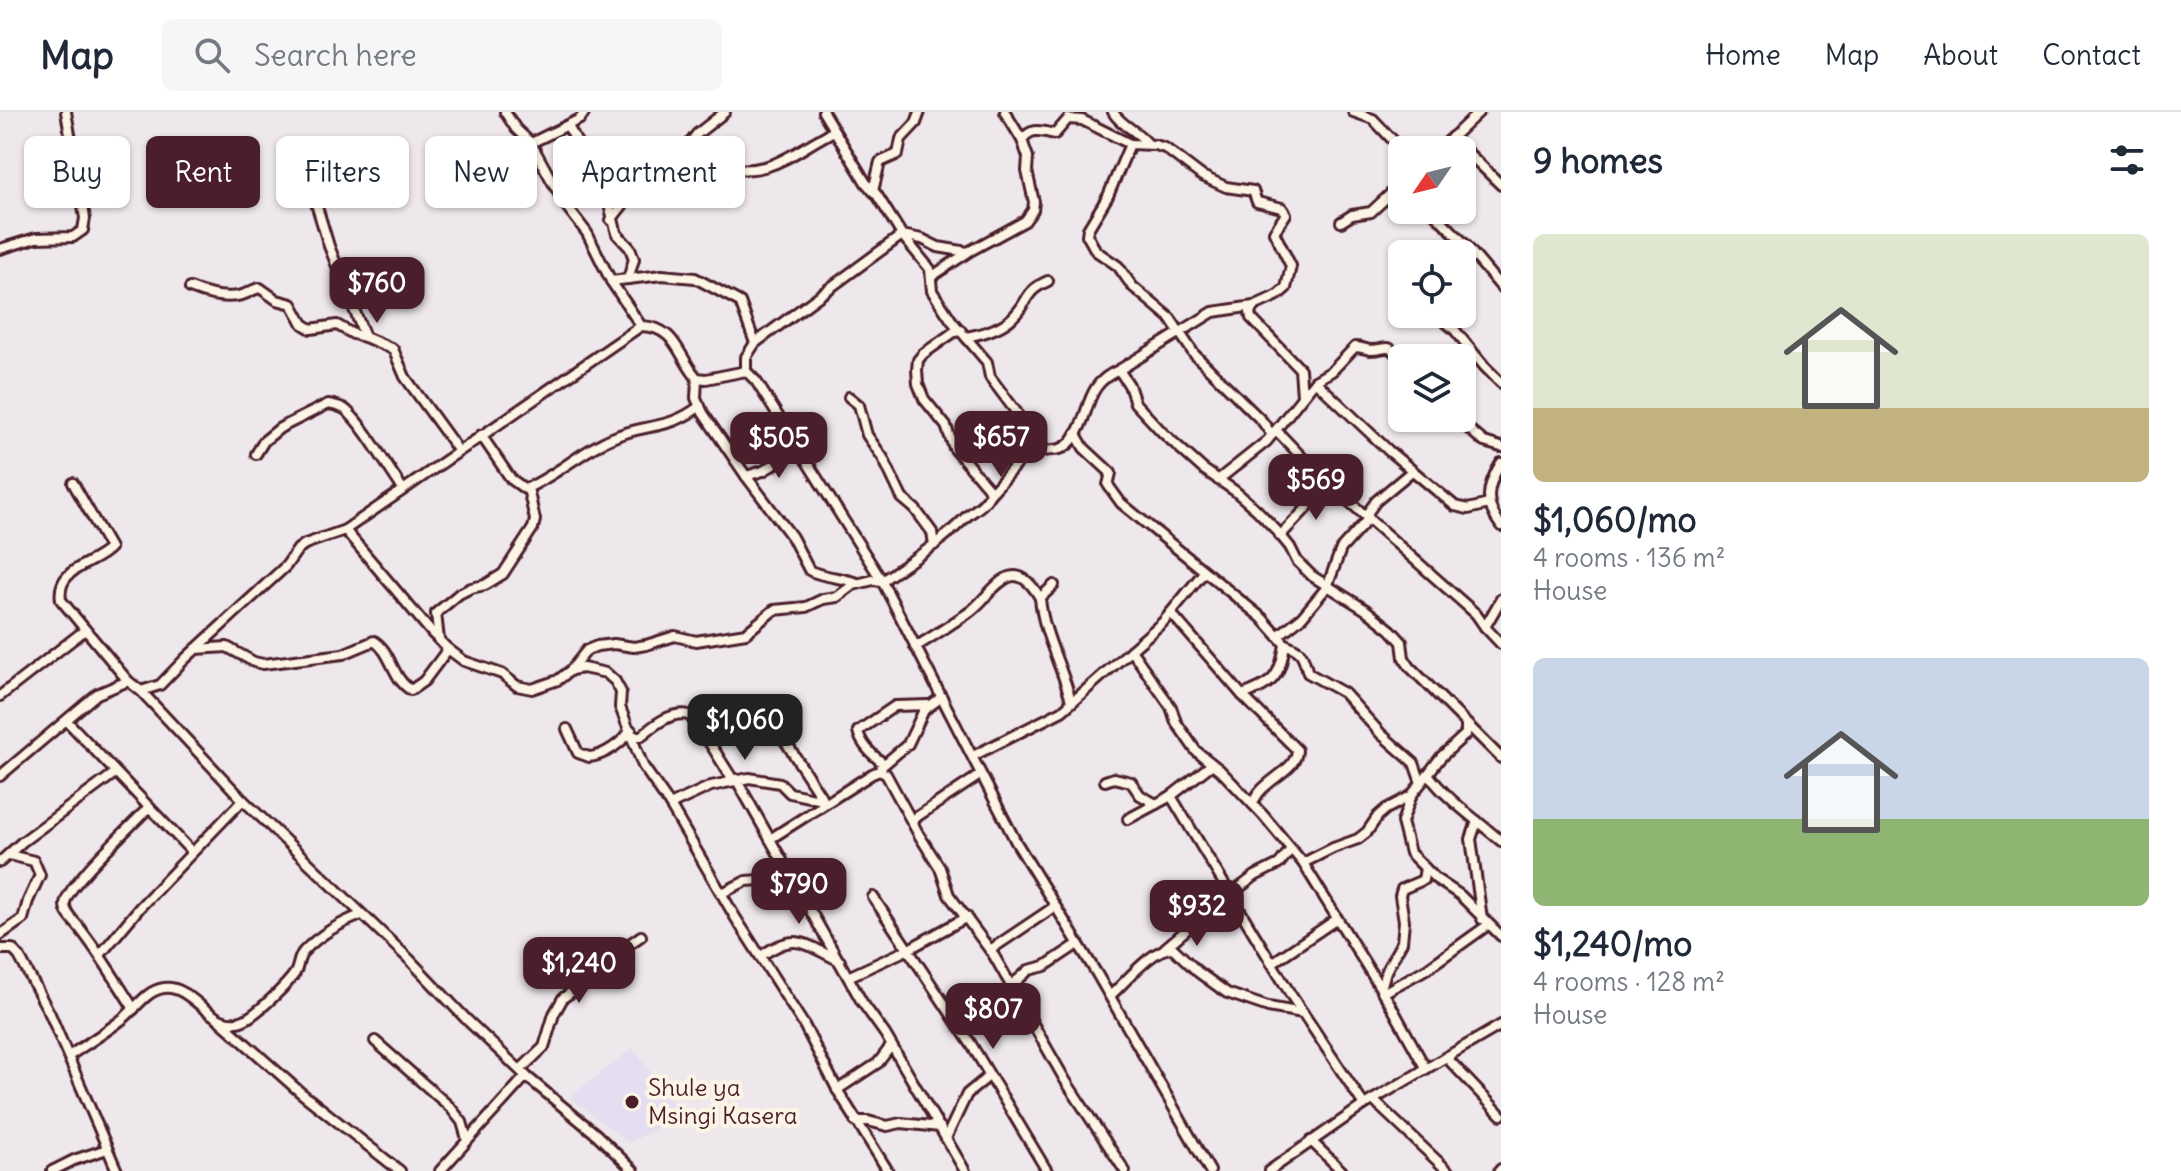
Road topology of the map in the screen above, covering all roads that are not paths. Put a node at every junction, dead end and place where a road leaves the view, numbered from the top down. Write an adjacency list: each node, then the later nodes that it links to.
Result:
1 (66, 112): 34 (street)
2 (505, 112): 13 (street)
3 (585, 112): 11 (street)
4 (725, 112): 14 (street)
5 (823, 112): 12 (street)
6 (920, 112): 25 (street)
7 (1005, 112): 18 (street)
8 (1113, 112): 20 (street)
9 (1353, 112): 15 (street)
10 (1479, 112): 16 (street)
11 (568, 126): 17 (street); 29 (street)
12 (834, 131): 23 (street); 25 (street)
13 (524, 136)
14 (695, 136)
15 (1389, 136)
16 (1453, 136)
17 (537, 140)
18 (1022, 140): 19 (street); 35 (street)
19 (1130, 144): 20 (street); 46 (street)
20 (1148, 144): 43 (street)
21 (537, 154): 39 (street)
22 (1476, 161): 24 (street)
23 (745, 169)
24 (1501, 185)
25 (873, 191): 32 (street)
26 (1388, 196): 30 (street)
27 (317, 208): 48 (street)
28 (620, 208): 29 (street)
29 (611, 220): 38 (street)
30 (1341, 222)
31 (1444, 224): 33 (street)
32 (902, 235): 35 (street); 37 (street); 49 (street)
33 (1459, 240)
34 (0, 249)
35 (968, 252): 37 (street)
36 (1476, 258): 41 (street)
37 (931, 277): 47 (street)
38 (628, 279): 39 (street); 49 (street)
39 (611, 281): 44 (street)
40 (1048, 281): 47 (street)
41 (1501, 287)
42 (190, 288): 48 (street)
43 (1254, 306): 46 (street); 56 (street)
44 (641, 326): 53 (street); 62 (street)
45 (1453, 328): 55 (street)
46 (1181, 333): 51 (street); 59 (street)
47 (964, 334): 67 (street); 75 (street)
48 (365, 337): 64 (street)
49 (755, 343): 52 (street)
50 (1388, 347): 54 (street)
51 (1119, 370): 61 (street); 71 (street)
52 (746, 371): 53 (street); 65 (street)
53 (697, 378): 58 (street)
54 (1315, 381): 56 (street); 69 (street)
55 (1501, 383)
56 (1302, 396): 59 (street)
57 (849, 397): 82 (street)
58 (700, 406): 70 (street); 73 (street)
59 (1274, 432): 71 (street); 76 (street)
60 (1472, 432): 63 (street)
61 (1076, 434): 67 (street); 83 (street)
62 (481, 435): 64 (street); 73 (street)
63 (1501, 447)
64 (458, 450): 74 (street)
65 (798, 450): 70 (street); 84 (street)
66 (256, 454): 74 (street)
67 (1025, 456): 75 (street)
68 (1501, 463): 77 (street)
69 (1412, 471): 77 (street); 78 (street)
70 (746, 476): 85 (street)
71 (1218, 480): 81 (street)
72 (73, 483): 92 (street)
73 (528, 488): 94 (street)
74 (403, 489): 80 (street)
75 (990, 494): 82 (street)
76 (1346, 498): 78 (street); 81 (street)
77 (1489, 504): 79 (street)
78 (1368, 517): 87 (street); 91 (street)
79 (1501, 526)
80 (345, 530): 94 (street); 98 (street)
81 (1280, 536): 87 (street)
82 (934, 545): 84 (street)
83 (1204, 572): 90 (street); 93 (street)
84 (882, 581): 85 (street); 97 (street)
85 (858, 583): 101 (street)
86 (1054, 585): 88 (street)
87 (1327, 587): 93 (street); 110 (street)
88 (1040, 598): 97 (street); 107 (street)
89 (1501, 599): 91 (street)
90 (1171, 613): 100 (street); 104 (street)
91 (1485, 627): 96 (street)
92 (85, 630): 102 (street); 105 (street)
93 (1279, 635): 95 (street)
94 (439, 641): 99 (street)
95 (1285, 644): 104 (street); 124 (street)
96 (1501, 644)
97 (915, 647): 106 (street)
98 (196, 649): 99 (street); 103 (street)
99 (448, 649): 101 (street)
100 (1131, 650): 107 (street); 116 (street)
101 (571, 670): 113 (street)
102 (128, 681): 103 (street); 109 (street)
103 (141, 691): 127 (street)
104 (1242, 695): 130 (street)
105 (0, 696)
106 (942, 697): 108 (street); 114 (street)
107 (1071, 701): 114 (street)
108 (929, 705): 117 (street); 117 (street)
109 (67, 721): 118 (street); 121 (street)
110 (1466, 725): 115 (street); 119 (street)
111 (776, 727): 128 (street)
112 (567, 729): 113 (street)
113 (631, 733): 122 (street); 131 (street)
114 (973, 756): 120 (street)
115 (1501, 758)
116 (1211, 765): 125 (street); 130 (street)
117 (881, 767): 128 (street); 134 (street)
118 (115, 773): 132 (street); 140 (street)
119 (1428, 774): 124 (street); 135 (street)
120 (980, 775): 134 (street); 148 (street)
121 (0, 776)
122 (734, 779): 128 (street); 131 (street); 136 (street)
123 (1105, 781): 129 (street)
124 (1421, 783): 126 (street)
125 (1171, 796): 129 (street); 146 (street)
126 (1411, 796): 143 (street); 144 (street)
127 (243, 800): 139 (street); 149 (street)
128 (824, 801): 136 (street)
129 (1156, 804): 133 (street)
130 (1253, 804): 138 (street)
131 (670, 805): 145 (street)
132 (149, 807): 139 (street); 161 (street)
133 (1128, 819)
134 (912, 820): 150 (street)
135 (1477, 821): 137 (street); 152 (street)
136 (770, 839): 141 (street)
137 (1501, 841)
138 (1291, 849): 143 (street); 146 (street)
139 (192, 852): 161 (street)
140 (9, 855): 142 (street); 153 (street)
141 (781, 858): 145 (street); 163 (street)
142 (0, 862)
143 (1303, 863): 151 (street)
144 (1425, 868): 152 (street); 167 (street)
145 (722, 893): 162 (street)
146 (1231, 894): 159 (street); 164 (street)
147 (873, 897): 158 (street)
148 (1054, 907): 156 (street); 160 (street)
149 (361, 915): 171 (street); 178 (street)
150 (967, 917): 158 (street); 160 (street)
151 (1337, 919): 164 (street); 167 (street)
152 (1485, 922): 155 (street); 167 (street)
153 (0, 935)
154 (641, 936): 178 (street)
155 (1501, 936)
156 (1078, 944): 166 (street); 168 (street)
157 (0, 949): 175 (street)
158 (909, 949): 165 (street); 179 (street)
159 (1164, 949): 168 (street); 170 (street)
160 (990, 950): 166 (street)
161 (100, 955): 169 (street)
162 (761, 956): 163 (street); 180 (street)
163 (840, 962): 165 (street)
164 (1272, 963): 170 (street)
165 (850, 976): 174 (street)
166 (1012, 985): 198 (street)
167 (1382, 991): 177 (street)
168 (1110, 996): 199 (street)
169 (134, 1009): 171 (street); 175 (street)
170 (1303, 1013): 182 (street)
171 (217, 1018): 193 (street)
172 (1501, 1025): 176 (street)
173 (375, 1041): 187 (street)
174 (891, 1046): 180 (street); 185 (street)
175 (69, 1056): 189 (street)
176 (1446, 1057): 177 (street); 183 (street)
177 (1426, 1069): 181 (street)
178 (523, 1073): 187 (street); 190 (street)
179 (989, 1076): 186 (street); 197 (street)
180 (837, 1090): 184 (street)
181 (1373, 1100): 182 (street); 202 (street)
182 (1364, 1105): 188 (street)
183 (1501, 1115)
184 (855, 1121): 185 (street); 195 (street)
185 (940, 1127): 186 (street)
186 (946, 1138): 196 (street)
187 (467, 1139): 194 (street)
188 (1311, 1141): 200 (street); 201 (street)
189 (107, 1149): 191 (street); 192 (street)
190 (632, 1169)
191 (52, 1171)
192 (117, 1171)
193 (400, 1171)
194 (440, 1171)
195 (888, 1171)
196 (965, 1171)
197 (1047, 1171)
198 (1125, 1171)
199 (1210, 1171)
200 (1269, 1171)
201 (1342, 1171)
202 (1448, 1171)

